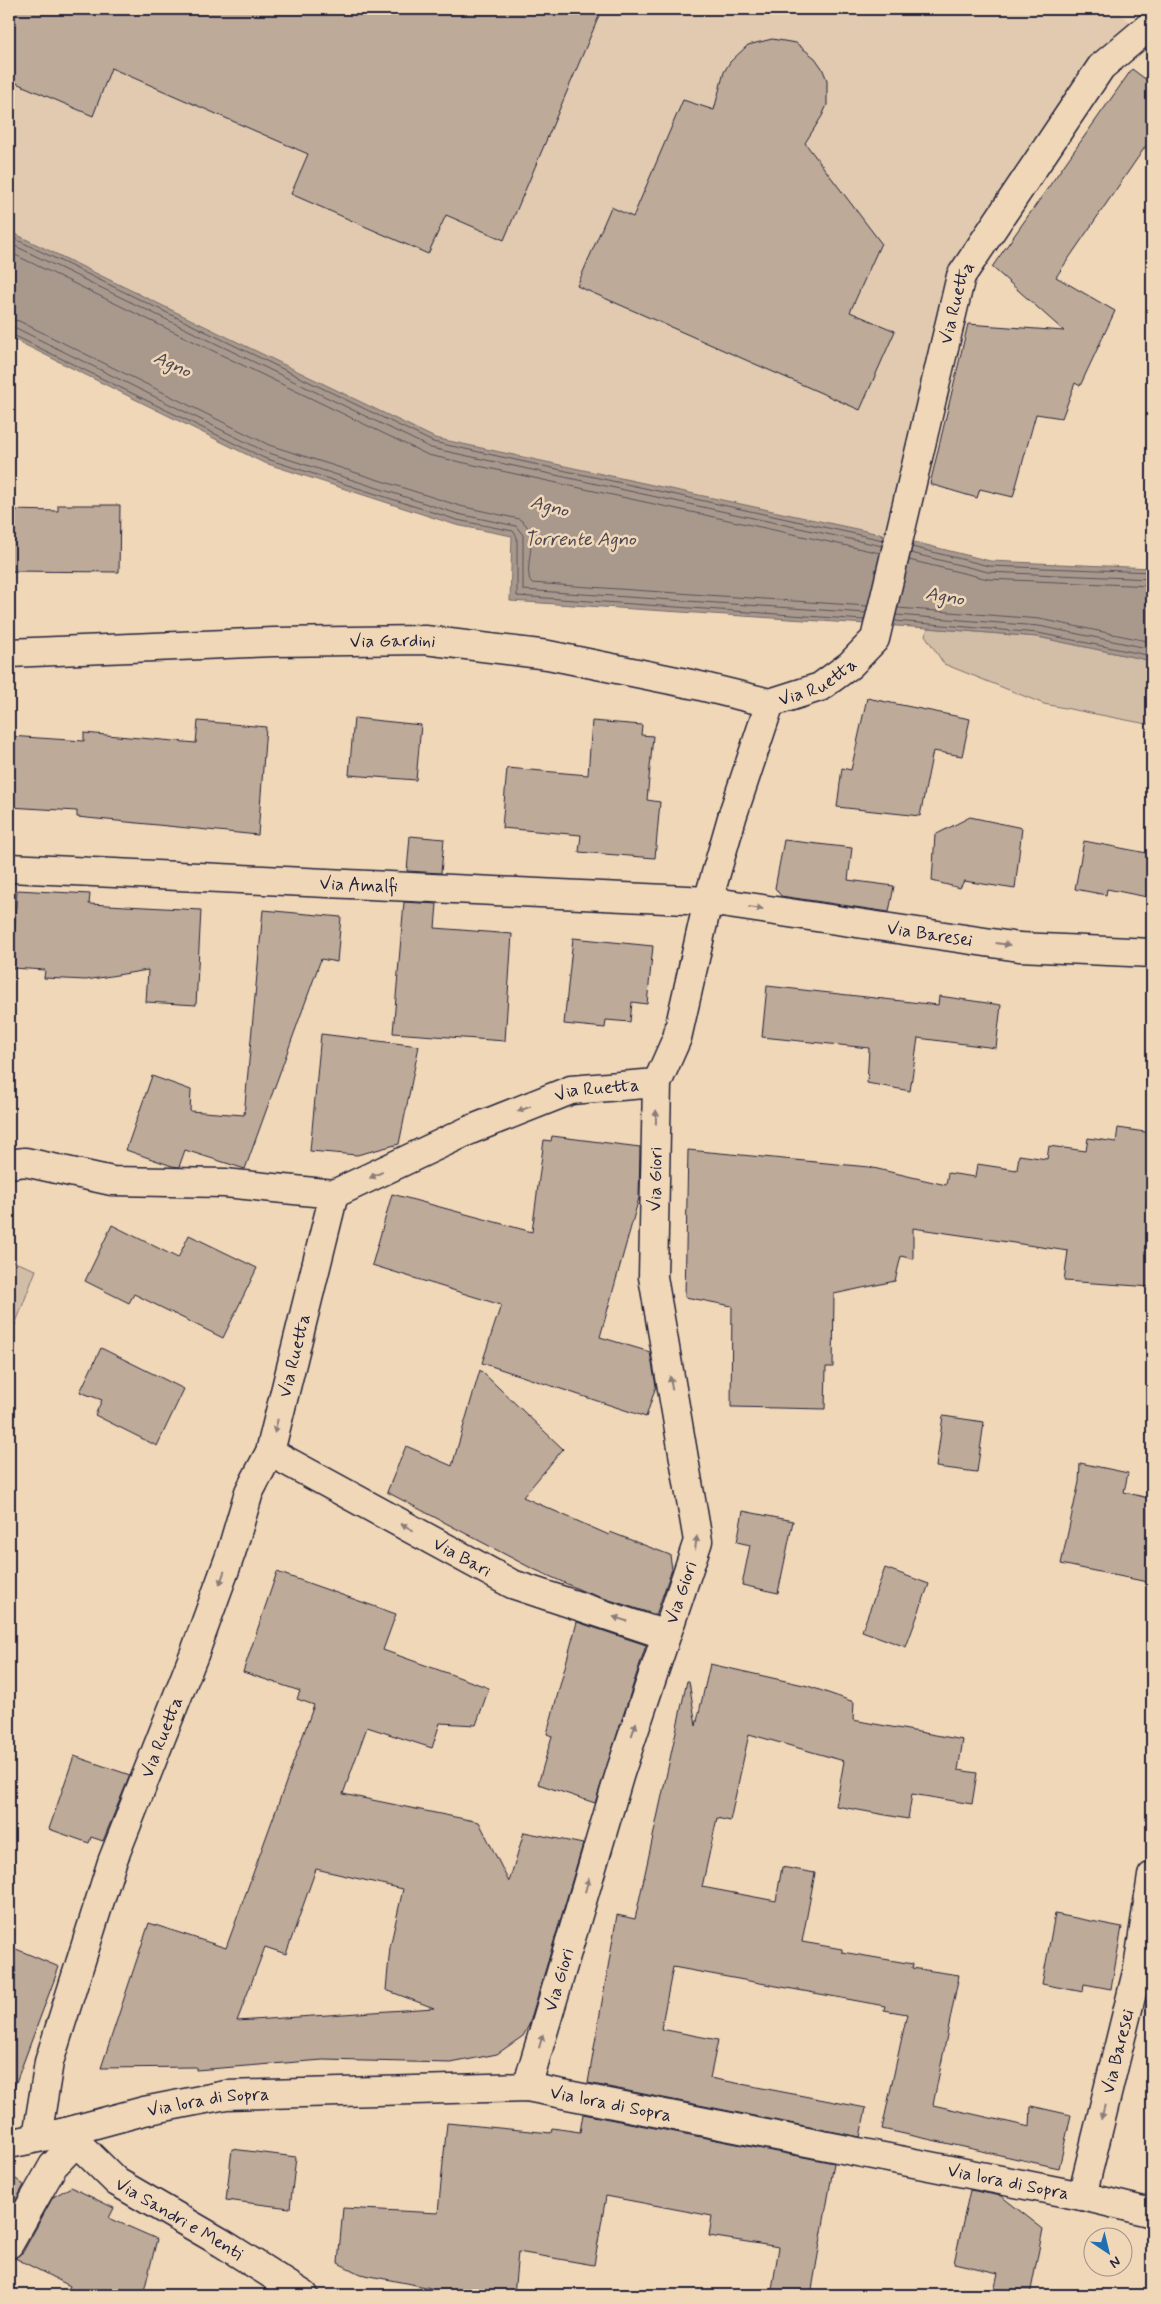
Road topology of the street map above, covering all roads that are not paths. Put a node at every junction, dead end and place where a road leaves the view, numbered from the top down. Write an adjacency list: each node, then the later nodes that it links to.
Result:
1 (1146, 19): 3 (street, Via Ruetta)
2 (9, 653): 3 (street, Via Gardini)
3 (770, 703): 5 (street, Via Ruetta)
4 (9, 868): 5 (street, Via Amalfi)
5 (708, 901): 6 (street, Via Baresei, one-way to 6); 7 (street, Via Ruetta)
6 (1152, 954)
7 (657, 1083): 9 (street, Via Ruetta, one-way to 9); 11 (street, Via Giori, one-way to 7)
8 (9, 1164): 9 (street)
9 (334, 1194): 10 (street, Via Ruetta, one-way to 10)
10 (270, 1452): 11 (street, Via Bari, one-way to 10); 14 (street, Via Ruetta, one-way to 14)
11 (666, 1635): 13 (street, Via Giori, one-way to 11)
12 (1152, 1876): 17 (street, Via Baresei, one-way to 17)
13 (528, 2087): 15 (street, Via lora di Sopra); 17 (street, Via lora di Sopra)
14 (37, 2137): 15 (street, Via lora di Sopra); 16 (street, Via lora di Sopra)
15 (71, 2137): 19 (street); 20 (street, Via Sandri e Menti)
16 (9, 2144)
17 (1082, 2196): 18 (street, Via lora di Sopra)
18 (1152, 2213)
19 (9, 2244)
20 (304, 2295)

